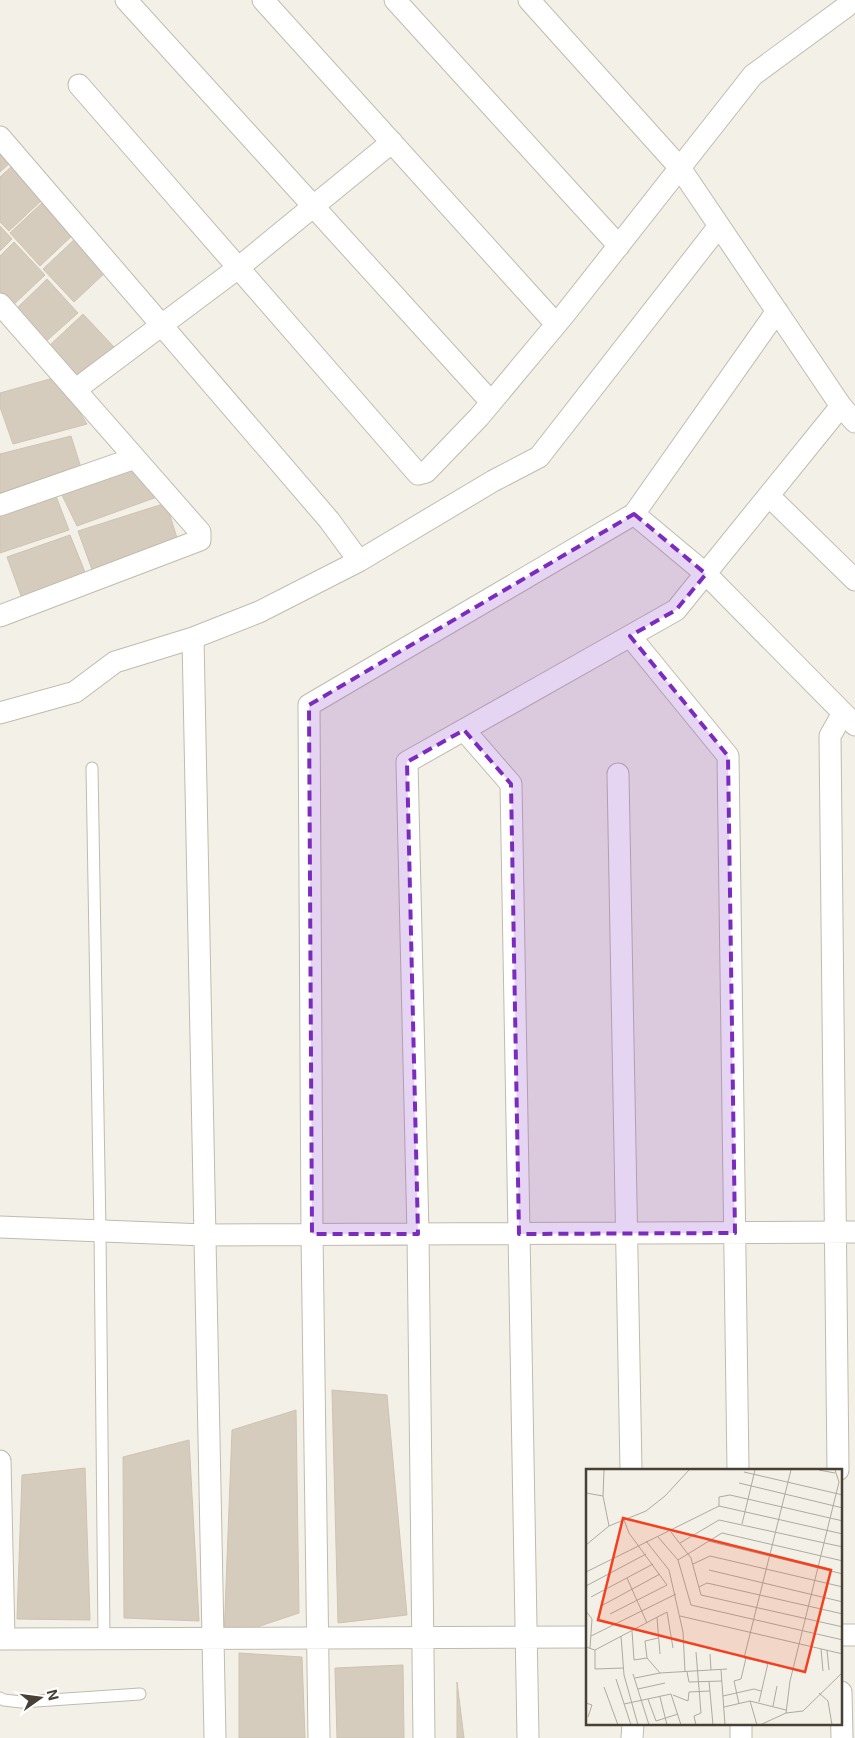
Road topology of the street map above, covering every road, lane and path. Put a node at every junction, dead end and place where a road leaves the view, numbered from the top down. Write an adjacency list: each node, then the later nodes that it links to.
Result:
1 (126, 0): 10 (street)
2 (264, 0): 8 (street)
3 (395, 0): 12 (street)
4 (529, 0): 9 (street)
5 (848, 8): 9 (street)
6 (79, 85): 13 (street)
7 (0, 136): 17 (street)
8 (392, 142): 10 (street); 16 (street)
9 (680, 168): 11 (street); 12 (street)
10 (314, 207): 13 (street); 19 (street)
11 (719, 226): 15 (street); 26 (street)
12 (619, 246): 16 (street)
13 (238, 268): 17 (street); 19 (street)
14 (0, 304): 18 (street)
15 (777, 311): 20 (street); 25 (street)
16 (556, 324): 19 (street)
17 (162, 325): 18 (street); 26 (street)
18 (75, 390): 22 (street)
19 (491, 402)
20 (841, 406): 21 (street); 23 (street)
21 (855, 422)
22 (136, 458): 24 (street); 29 (street)
23 (769, 496): 27 (street); 28 (street)
24 (0, 505)
25 (634, 514): 27 (street); 43 (street)
26 (359, 561): 31 (street)
27 (706, 574): 30 (street); 33 (street)
28 (855, 580)
29 (0, 616)
30 (630, 636): 34 (street); 41 (street)
31 (193, 638): 32 (street); 42 (street)
32 (8, 711)
33 (849, 719): 39 (street)
34 (464, 730): 44 (street); 45 (street)
35 (92, 768): 38 (lane)
36 (618, 774): 40 (street)
37 (0, 1227): 38 (street)
38 (100, 1231): 42 (street); 57 (lane)
39 (845, 1232): 41 (street); 49 (street)
40 (627, 1233): 41 (street); 45 (street); 47 (street)
41 (735, 1233): 48 (street)
42 (205, 1234): 43 (street); 58 (street)
43 (312, 1234): 44 (street); 55 (street)
44 (418, 1234): 45 (street); 52 (street)
45 (519, 1234): 53 (street)
46 (0, 1461): 56 (street)
47 (631, 1469)
48 (738, 1469)
49 (838, 1469)
50 (842, 1635): 51 (street)
51 (855, 1635)
52 (423, 1637): 53 (street); 55 (street); 63 (street)
53 (526, 1637): 54 (street); 64 (street)
54 (586, 1637)
55 (317, 1638): 58 (street); 62 (street)
56 (2, 1639): 57 (street)
57 (104, 1639): 58 (street)
58 (213, 1639): 61 (street)
59 (140, 1694): 60 (lane)
60 (0, 1698)
61 (215, 1738)
62 (319, 1738)
63 (424, 1738)
64 (528, 1738)

